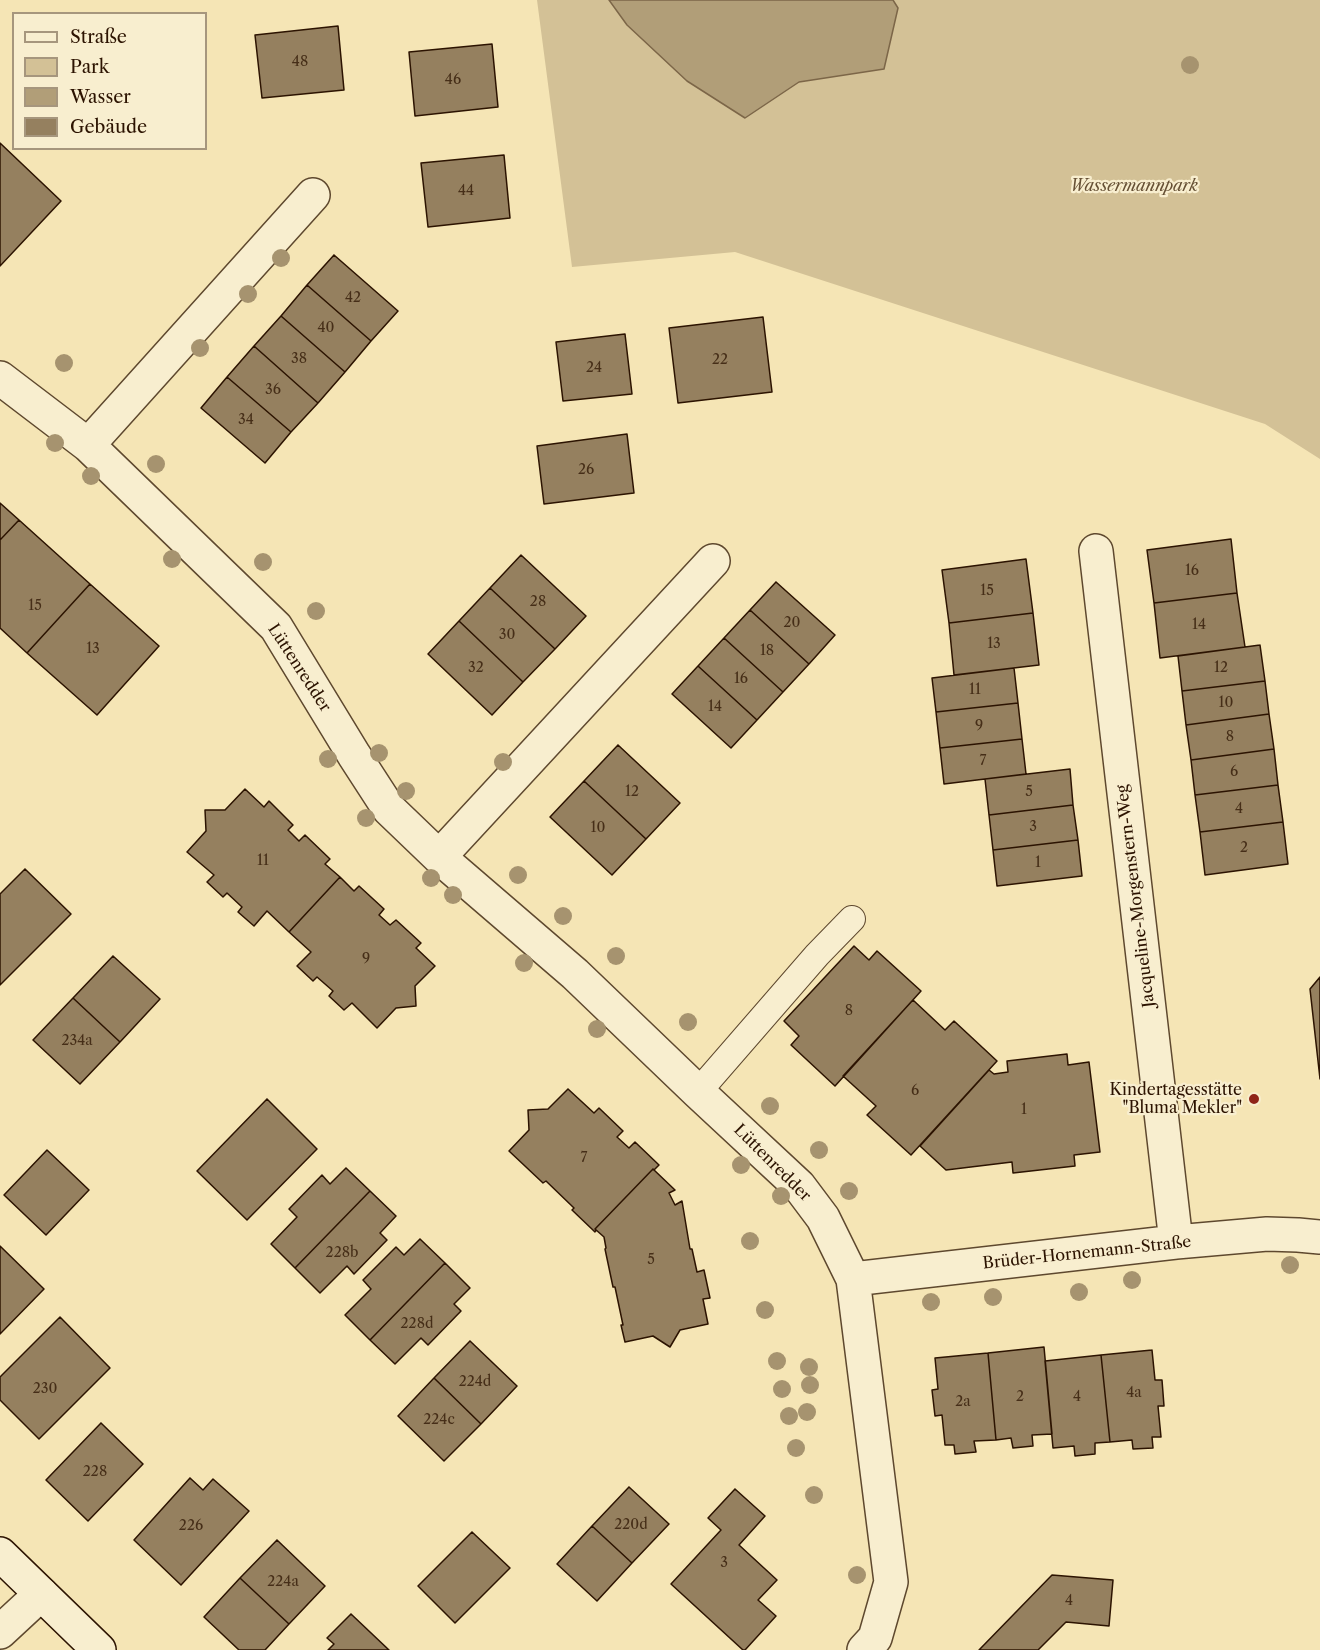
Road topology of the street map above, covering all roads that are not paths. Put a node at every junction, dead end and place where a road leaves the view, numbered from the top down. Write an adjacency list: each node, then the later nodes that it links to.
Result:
1 (313, 195): 3 (street)
2 (0, 378): 3 (street, Lüttenredder)
3 (88, 445): 6 (street, Lüttenredder)
4 (1096, 551): 10 (street, Jacqueline-Morgenstern-Weg)
5 (713, 561): 6 (street)
6 (439, 857): 8 (street, Lüttenredder)
7 (852, 919): 8 (lane)
8 (698, 1092): 11 (street, Lüttenredder)
9 (1320, 1237): 10 (street, Brüder-Hornemann-Straße)
10 (1176, 1242): 11 (street, Brüder-Hornemann-Straße)
11 (854, 1279): 16 (street, Lüttenredder)
12 (0, 1554): 13 (street)
13 (41, 1594): 14 (street); 15 (street)
14 (0, 1632)
15 (99, 1650)
16 (864, 1650)

